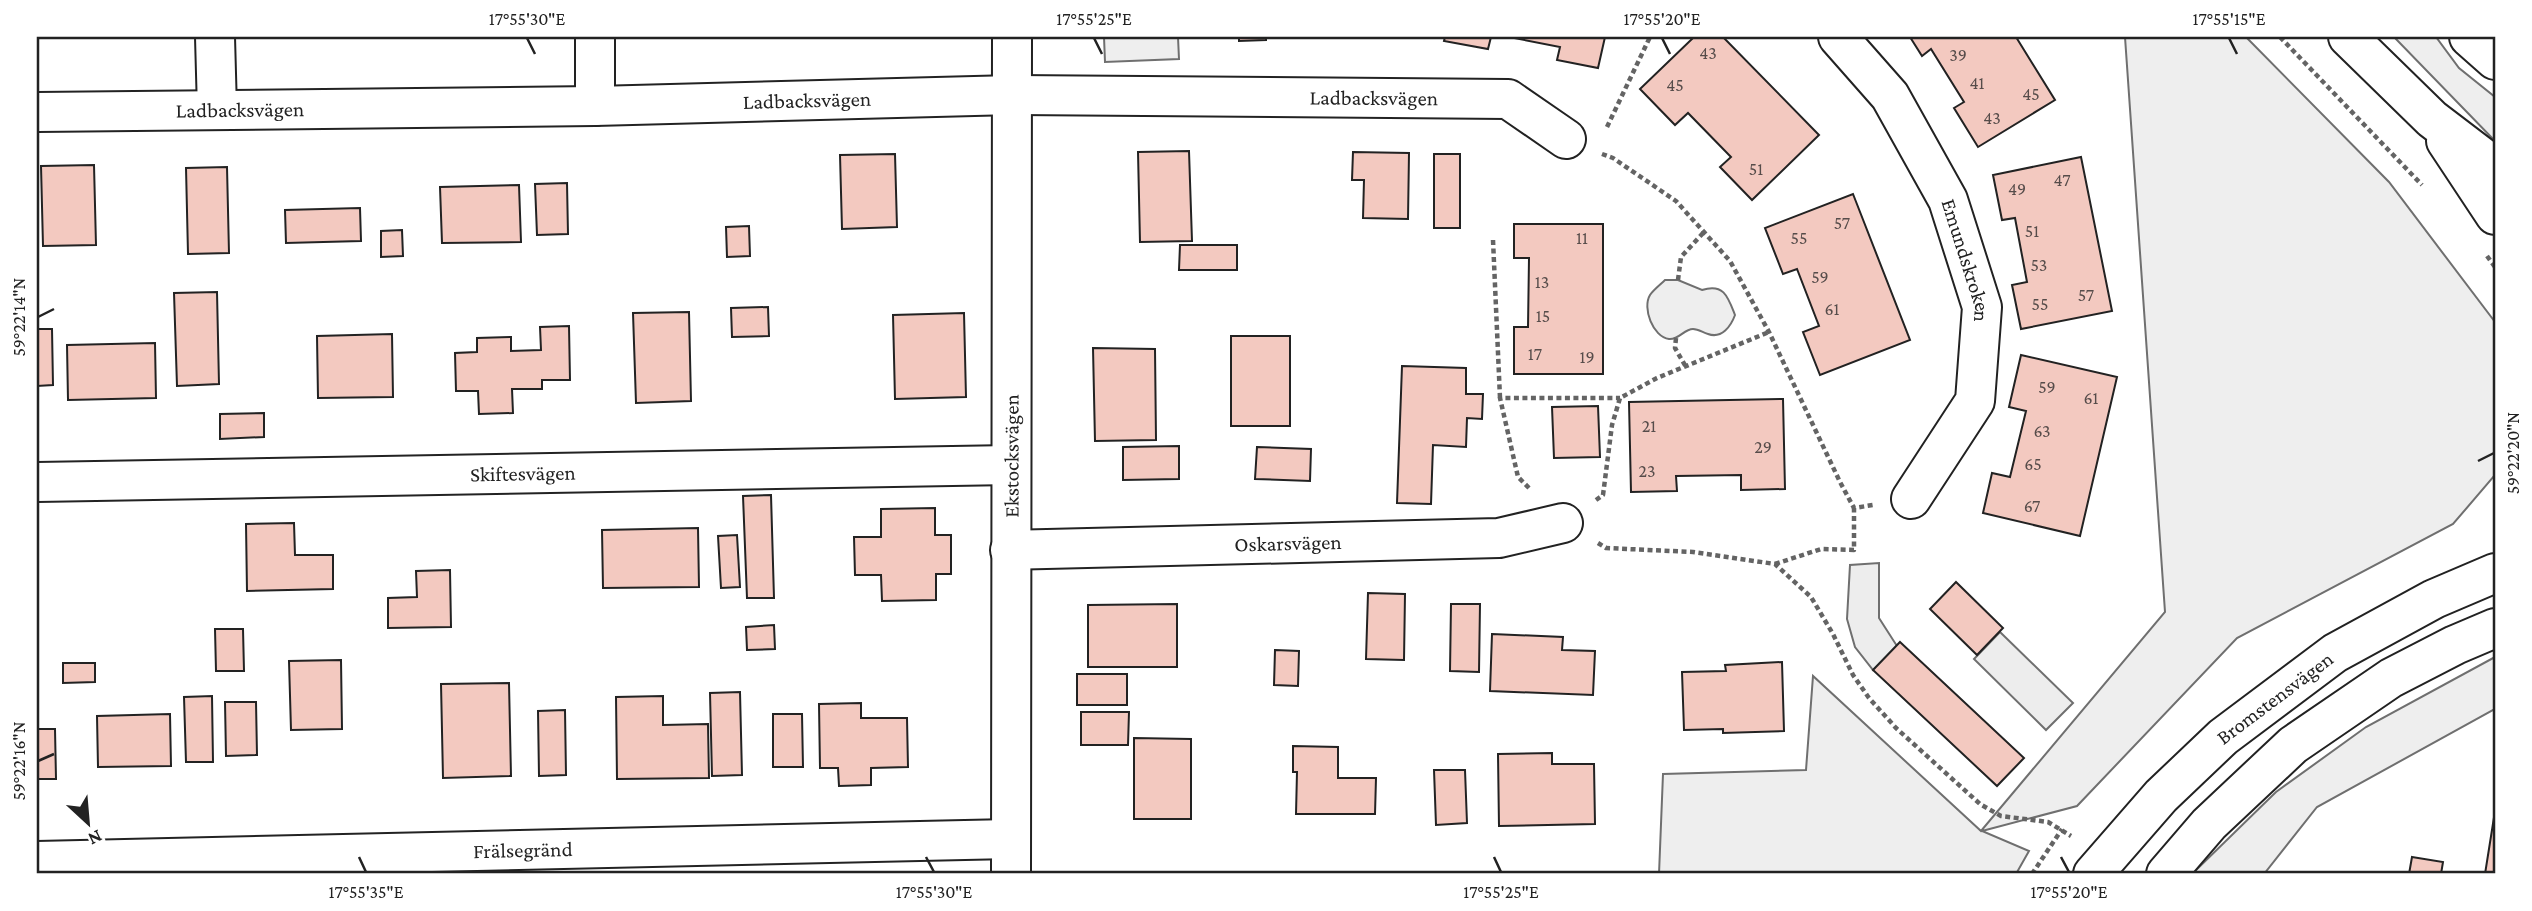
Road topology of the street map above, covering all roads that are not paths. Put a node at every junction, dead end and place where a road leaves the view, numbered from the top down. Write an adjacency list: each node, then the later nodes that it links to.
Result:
1 (215, 37): 10 (street)
2 (595, 37): 9 (street)
3 (1012, 37): 8 (street, Ekstocksvägen)
4 (1838, 37): 18 (street, Emundskroken)
5 (2347, 37): 12 (street)
6 (2469, 37): 7 (street)
7 (2495, 60)
8 (1013, 96): 9 (street, Ladbacksvägen); 13 (street, Ladbacksvägen); 16 (street, Ekstocksvägen)
9 (595, 106): 10 (street, Ladbacksvägen)
10 (217, 110): 11 (street, Ladbacksvägen)
11 (37, 112)
12 (2432, 119): 14 (street); 15 (street)
13 (1566, 139)
14 (2495, 167)
15 (2489, 232)
16 (1011, 465): 17 (street, Skiftesvägen); 20 (street, Ekstocksvägen)
17 (37, 482)
18 (1911, 499)
19 (1563, 523): 20 (street, Oskarsvägen)
20 (1010, 550): 23 (street, Ekstocksvägen)
21 (2495, 573): 24 (street, Bromstensvägen)
22 (2495, 628): 26 (street)
23 (1011, 857): 25 (street, Frälsegränd)
24 (2086, 859)
25 (37, 860)
26 (2165, 874)

